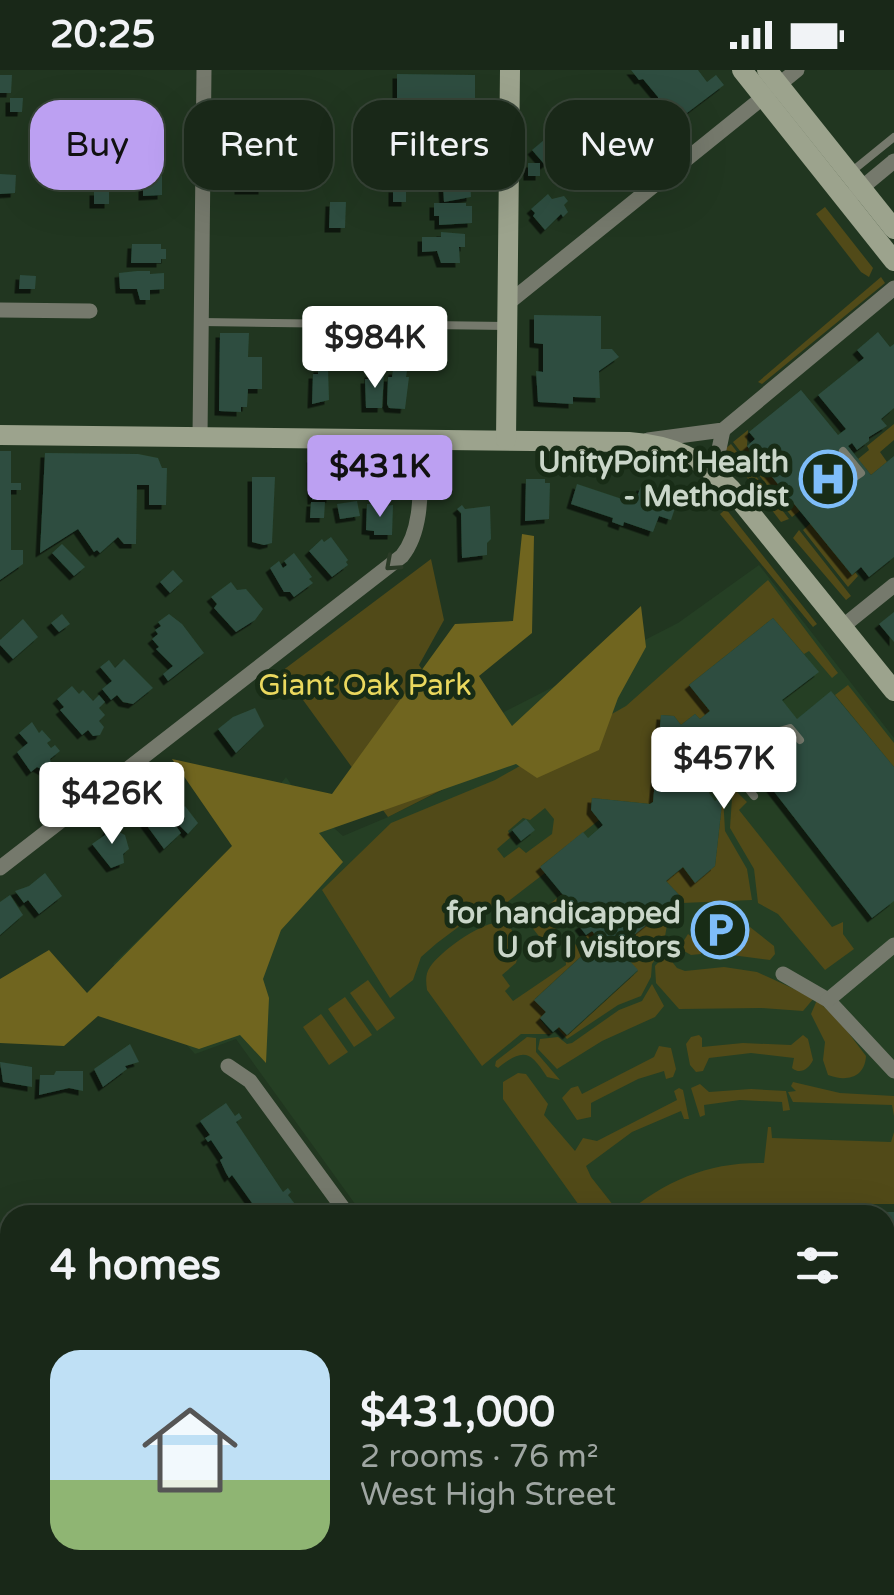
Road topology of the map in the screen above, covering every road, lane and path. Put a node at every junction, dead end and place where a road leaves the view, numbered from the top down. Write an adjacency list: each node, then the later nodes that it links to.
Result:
1 (204, 70): 17 (street)
2 (510, 70): 6 (main road)
3 (742, 70): 5 (main road)
4 (798, 70): 5 (street)
5 (770, 84): 9 (main road); 14 (street)
6 (509, 100)
7 (894, 137): 9 (lane)
8 (894, 162): 9 (street)
9 (848, 187): 11 (main road); 12 (main road)
10 (508, 190): 14 (main road)
11 (894, 229)
12 (894, 261)
13 (894, 288): 19 (street)
14 (507, 304): 18 (main road)
15 (0, 310): 16 (street)
16 (90, 311)
17 (201, 322): 18 (lane); 21 (street)
18 (506, 326): 23 (main road)
19 (723, 430): 24 (street); 26 (street)
20 (0, 435): 21 (main road)
21 (200, 437): 22 (main road)
22 (420, 440): 23 (main road); 37 (street, one-way to 37)
23 (506, 440): 24 (main road)
24 (629, 442): 26 (main road)
25 (843, 451): 27 (lane)
26 (722, 479): 29 (main road)
27 (852, 479)
28 (894, 585): 29 (street)
29 (842, 627): 30 (main road)
30 (894, 691)
31 (776, 732): 32 (lane)
32 (800, 740)
33 (764, 741): 34 (lane)
34 (773, 764)
35 (731, 767): 36 (lane)
36 (754, 796)
37 (0, 868)
38 (894, 945): 40 (street)
39 (784, 974): 40 (street)
40 (828, 1000): 42 (street)
41 (228, 1066): 43 (street)
42 (894, 1070)
43 (341, 1205)

